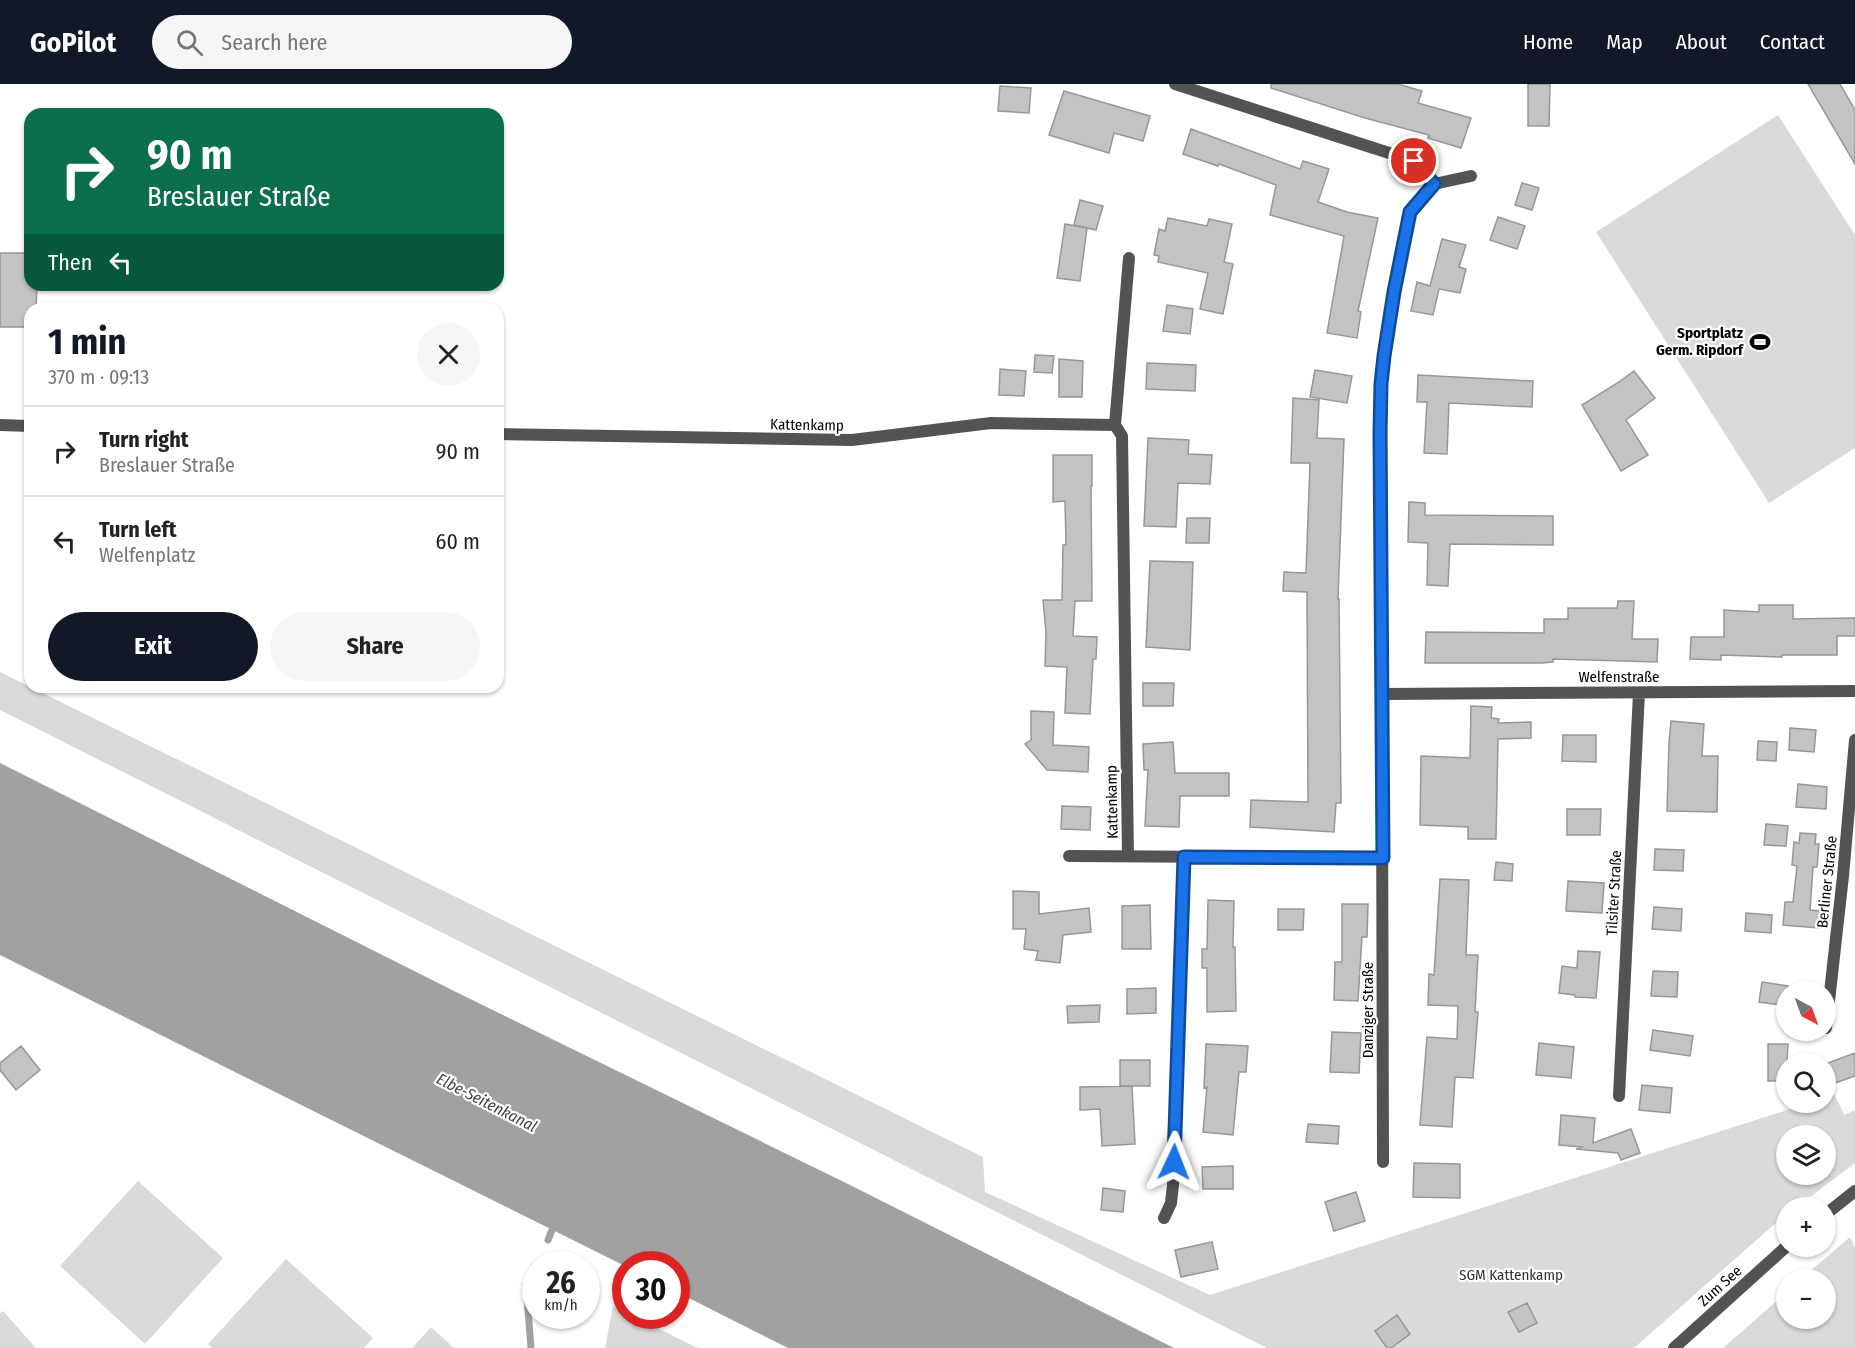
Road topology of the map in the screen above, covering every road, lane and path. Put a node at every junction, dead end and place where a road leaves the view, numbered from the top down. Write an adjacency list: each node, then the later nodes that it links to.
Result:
1 (1175, 84): 3 (street)
2 (1471, 176): 3 (street)
3 (1434, 184): 11 (street, Danziger Straße)
4 (1129, 258): 6 (street, Kattenkamp)
5 (0, 425): 7 (street)
6 (1115, 425): 8 (street, Kattenkamp); 14 (street, Kattenkamp)
7 (24, 426)
8 (504, 434)
9 (1855, 691): 10 (street, Welfenstraße)
10 (1639, 693): 11 (street, Welfenstraße); 18 (street, Tilsiter Straße)
11 (1383, 694): 16 (street, Danziger Straße)
12 (1855, 740): 17 (street, Berliner Straße)
13 (1069, 856): 14 (street)
14 (1128, 856): 15 (street)
15 (1184, 857): 16 (street); 22 (street)
16 (1383, 858): 19 (street, Danziger Straße)
17 (1831, 981)
18 (1619, 1096)
19 (1383, 1162)
20 (1855, 1191): 21 (street)
21 (1836, 1206)
22 (1164, 1218)
23 (1776, 1256): 24 (street, Zum See)
24 (1674, 1348)

